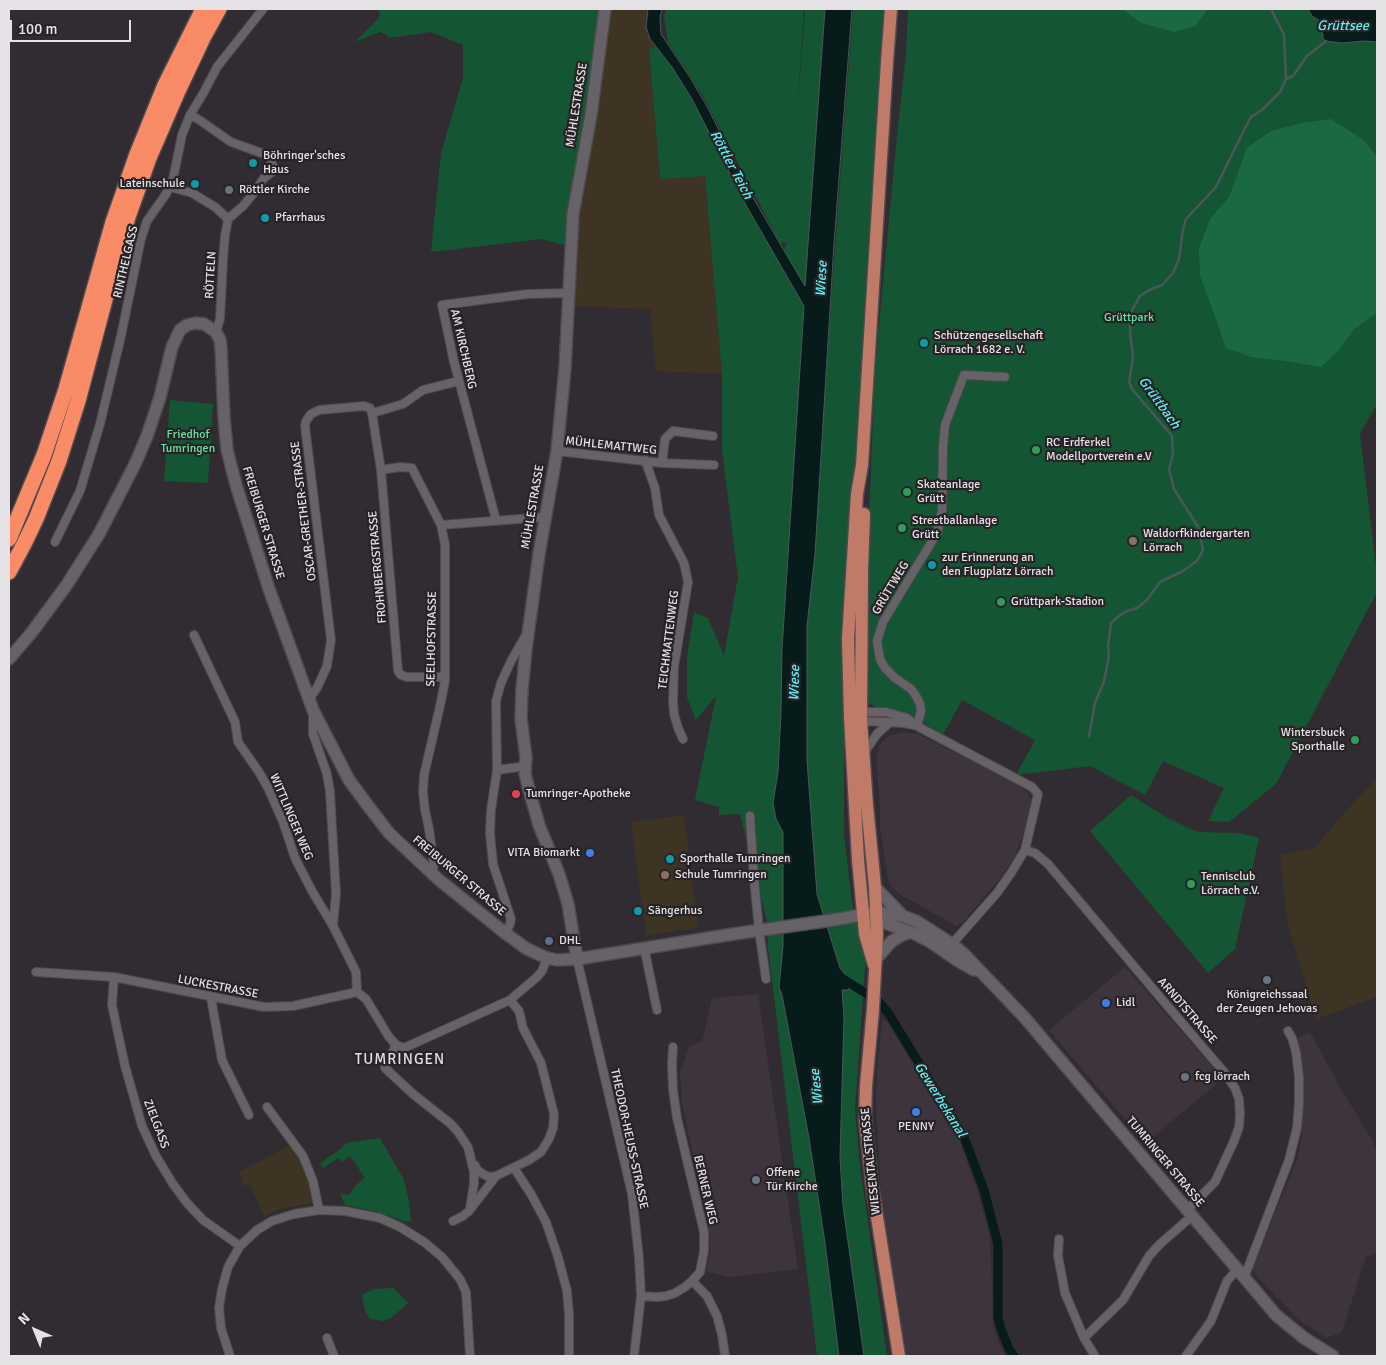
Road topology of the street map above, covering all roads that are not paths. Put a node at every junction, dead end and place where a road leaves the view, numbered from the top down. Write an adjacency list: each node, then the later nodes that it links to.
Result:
1 (203, 9): 6 (highway)
2 (219, 9): 6 (highway)
3 (263, 9): 7 (street, RINTHELGASS)
4 (604, 9): 10 (street, MÜHLESTRASSE)
5 (891, 9): 32 (main road)
6 (168, 94): 24 (highway); 26 (highway)
7 (190, 115): 8 (street, RINTHELGASS); 9 (street)
8 (170, 187): 9 (street); 25 (street, RINTHELGASS)
9 (228, 219): 11 (street, RÖTTELN)
10 (568, 294): 13 (street, AM KIRCHBERG); 16 (street, MÜHLESTRASSE)
11 (216, 332): 29 (street); 31 (street, FREIBURGER STRASSE)
12 (1005, 377): 34 (street, GRÜTTWEG)
13 (459, 381): 14 (street, OSCAR-GRETHER-STRASSE); 22 (street, AM KIRCHBERG)
14 (372, 412): 20 (street, FROHNBERGSTRASSE); 31 (street, OSCAR-GRETHER-STRASSE)
15 (713, 436): 18 (street, MÜHLEMATTWEG)
16 (557, 451): 17 (street, MÜHLEMATTWEG); 21 (street, MÜHLESTRASSE)
17 (645, 460): 18 (street, MÜHLEMATTWEG); 35 (street, TEICHMATTENWEG)
18 (662, 463): 19 (street, MÜHLEMATTWEG)
19 (714, 465)
20 (381, 470): 23 (street, SEELHOFSTRASSE); 30 (street, FROHNBERGSTRASSE)
21 (545, 517): 22 (street); 27 (street, MÜHLESTRASSE)
22 (496, 520): 23 (street)
23 (441, 525): 30 (street, SEELHOFSTRASSE)
24 (10, 538)
25 (55, 542)
26 (9, 572)
27 (528, 632): 37 (street, MÜHLESTRASSE); 38 (street)
28 (194, 635): 46 (street, WITTLINGER WEG)
29 (9, 659)
30 (445, 678): 41 (street, SEELHOFSTRASSE)
31 (311, 705): 41 (street, FREIBURGER STRASSE); 46 (street)
32 (857, 717): 33 (street); 34 (street); 36 (main road); 43 (main road)
33 (889, 723): 34 (street); 36 (street)
34 (916, 726): 40 (street)
35 (684, 739)
36 (862, 754): 42 (main road)
37 (526, 766): 38 (street); 53 (street, MÜHLESTRASSE)
38 (497, 770): 47 (street)
39 (750, 816): 48 (street)
40 (1025, 850): 51 (street); 72 (street, ARNDTSTRASSE)
41 (432, 874): 47 (street, FREIBURGER STRASSE)
42 (875, 887): 44 (main road); 45 (street)
43 (862, 914): 44 (street, TUMRINGER STRASSE); 48 (street, FREIBURGER STRASSE); 54 (main road)
44 (876, 916): 45 (street, TUMRINGER STRASSE); 49 (street, TUMRINGER STRASSE); 54 (main road)
45 (903, 916): 51 (street, TUMRINGER STRASSE)
46 (333, 926): 58 (street, WITTLINGER WEG)
47 (507, 929): 52 (street, FREIBURGER STRASSE)
48 (762, 929): 50 (street, FREIBURGER STRASSE); 57 (street)
49 (912, 932): 51 (street, TUMRINGER STRASSE); 54 (street)
50 (644, 947): 53 (street, FREIBURGER STRASSE); 61 (street)
51 (948, 948): 72 (street, TUMRINGER STRASSE)
52 (547, 958): 53 (street, FREIBURGER STRASSE); 60 (street)
53 (577, 959): 78 (street, THEODOR-HEUSS-STRASSE)
54 (874, 963): 87 (main road, WIESENTALSTRASSE)
55 (36, 972): 56 (street, LUCKESTRASSE)
56 (114, 977): 59 (street, LUCKESTRASSE); 75 (street, ZIELGASS)
57 (766, 979)
58 (358, 992): 59 (street, LUCKESTRASSE); 63 (street)
59 (211, 998): 66 (street)
60 (510, 1000): 63 (street); 68 (street)
61 (657, 1010)
62 (1288, 1032): 76 (street)
63 (396, 1045): 67 (street)
64 (673, 1047): 77 (street, BERNER WEG)
65 (267, 1107): 70 (street)
66 (249, 1115)
67 (472, 1161): 69 (street); 71 (street)
68 (514, 1168): 69 (street); 84 (street)
69 (496, 1176): 71 (street)
70 (319, 1210): 75 (street); 83 (street)
71 (469, 1211): 73 (street)
72 (1189, 1213): 76 (street, TUMRINGER STRASSE); 80 (street, ARNDTSTRASSE)
73 (452, 1221)
74 (1059, 1239): 80 (street)
75 (240, 1246): 81 (street)
76 (1240, 1274): 89 (street); 90 (street, TUMRINGER STRASSE)
77 (692, 1281): 78 (street); 86 (street)
78 (642, 1296): 85 (street, THEODOR-HEUSS-STRASSE)
79 (327, 1338): 82 (street)
80 (1084, 1338): 88 (street)
81 (230, 1356)
82 (334, 1356)
83 (470, 1356)
84 (569, 1356)
85 (634, 1356)
86 (725, 1356)
87 (899, 1356)
88 (1095, 1356)
89 (1186, 1356)
90 (1333, 1356)

